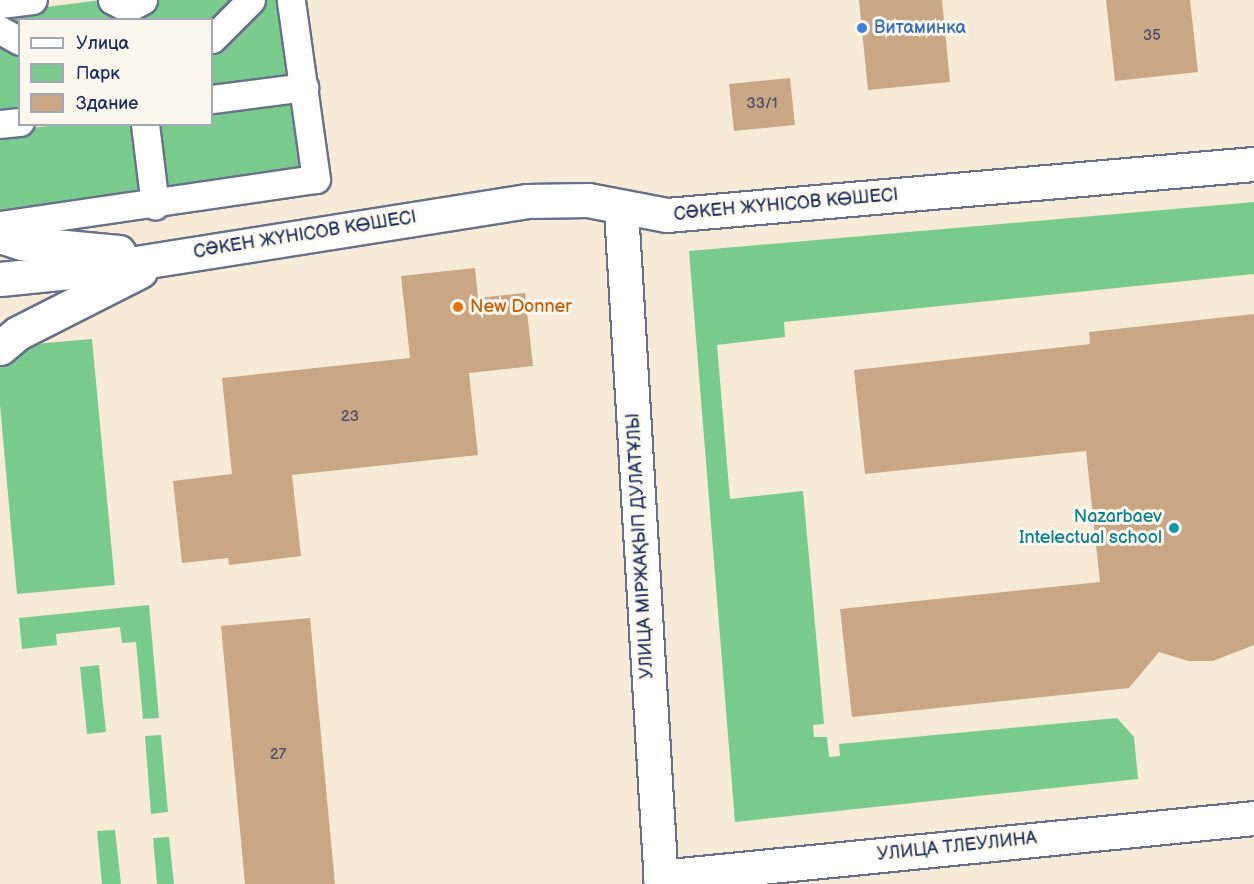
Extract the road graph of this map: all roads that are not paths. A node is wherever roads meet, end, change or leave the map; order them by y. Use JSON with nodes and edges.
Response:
{"nodes":[{"id":1,"x":33,"y":0,"type":"edge"},
{"id":2,"x":251,"y":0,"type":"edge"},
{"id":3,"x":291,"y":0,"type":"edge"},
{"id":4,"x":0,"y":4,"type":"edge"},
{"id":5,"x":0,"y":30,"type":"edge"},
{"id":6,"x":213,"y":38,"type":"edge"},
{"id":7,"x":18,"y":40,"type":"edge"},
{"id":8,"x":304,"y":87,"type":"junction"},
{"id":9,"x":213,"y":99,"type":"edge"},
{"id":10,"x":18,"y":122,"type":"edge"},
{"id":11,"x":0,"y":124,"type":"edge"},
{"id":12,"x":145,"y":126,"type":"edge"},
{"id":13,"x":1254,"y":164,"type":"edge"},
{"id":14,"x":155,"y":205,"type":"junction"},
{"id":15,"x":621,"y":209,"type":"junction"},
{"id":16,"x":0,"y":225,"type":"edge"},
{"id":17,"x":0,"y":236,"type":"edge"},
{"id":18,"x":169,"y":257,"type":"junction"},
{"id":19,"x":0,"y":279,"type":"edge"},
{"id":20,"x":0,"y":348,"type":"edge"},
{"id":21,"x":1254,"y":818,"type":"edge"},
{"id":22,"x":660,"y":880,"type":"edge"}],
"edges":[{"from":1,"to":4,"type":"street"},
{"from":2,"to":6,"type":"street"},
{"from":3,"to":8,"type":"street"},
{"from":5,"to":7,"type":"street"},
{"from":8,"to":9,"type":"street"},
{"from":8,"to":14,"type":"street"},
{"from":10,"to":11,"type":"street"},
{"from":12,"to":14,"type":"street"},
{"from":13,"to":15,"type":"street","name":"СӘКЕН ЖҮНІСОВ КӨШЕСІ"},
{"from":14,"to":16,"type":"street"},
{"from":15,"to":18,"type":"street","name":"СӘКЕН ЖҮНІСОВ КӨШЕСІ"},
{"from":15,"to":22,"type":"street","name":"УЛИЦА МІРЖАҚЫП ДУЛАТҰЛЫ"},
{"from":17,"to":18,"type":"street"},
{"from":18,"to":19,"type":"street","name":"СӘКЕН ЖҮНІСОВ КӨШЕСІ"},
{"from":18,"to":20,"type":"street"},
{"from":21,"to":22,"type":"street","name":"УЛИЦА ТЛЕУЛИНА"}]}
